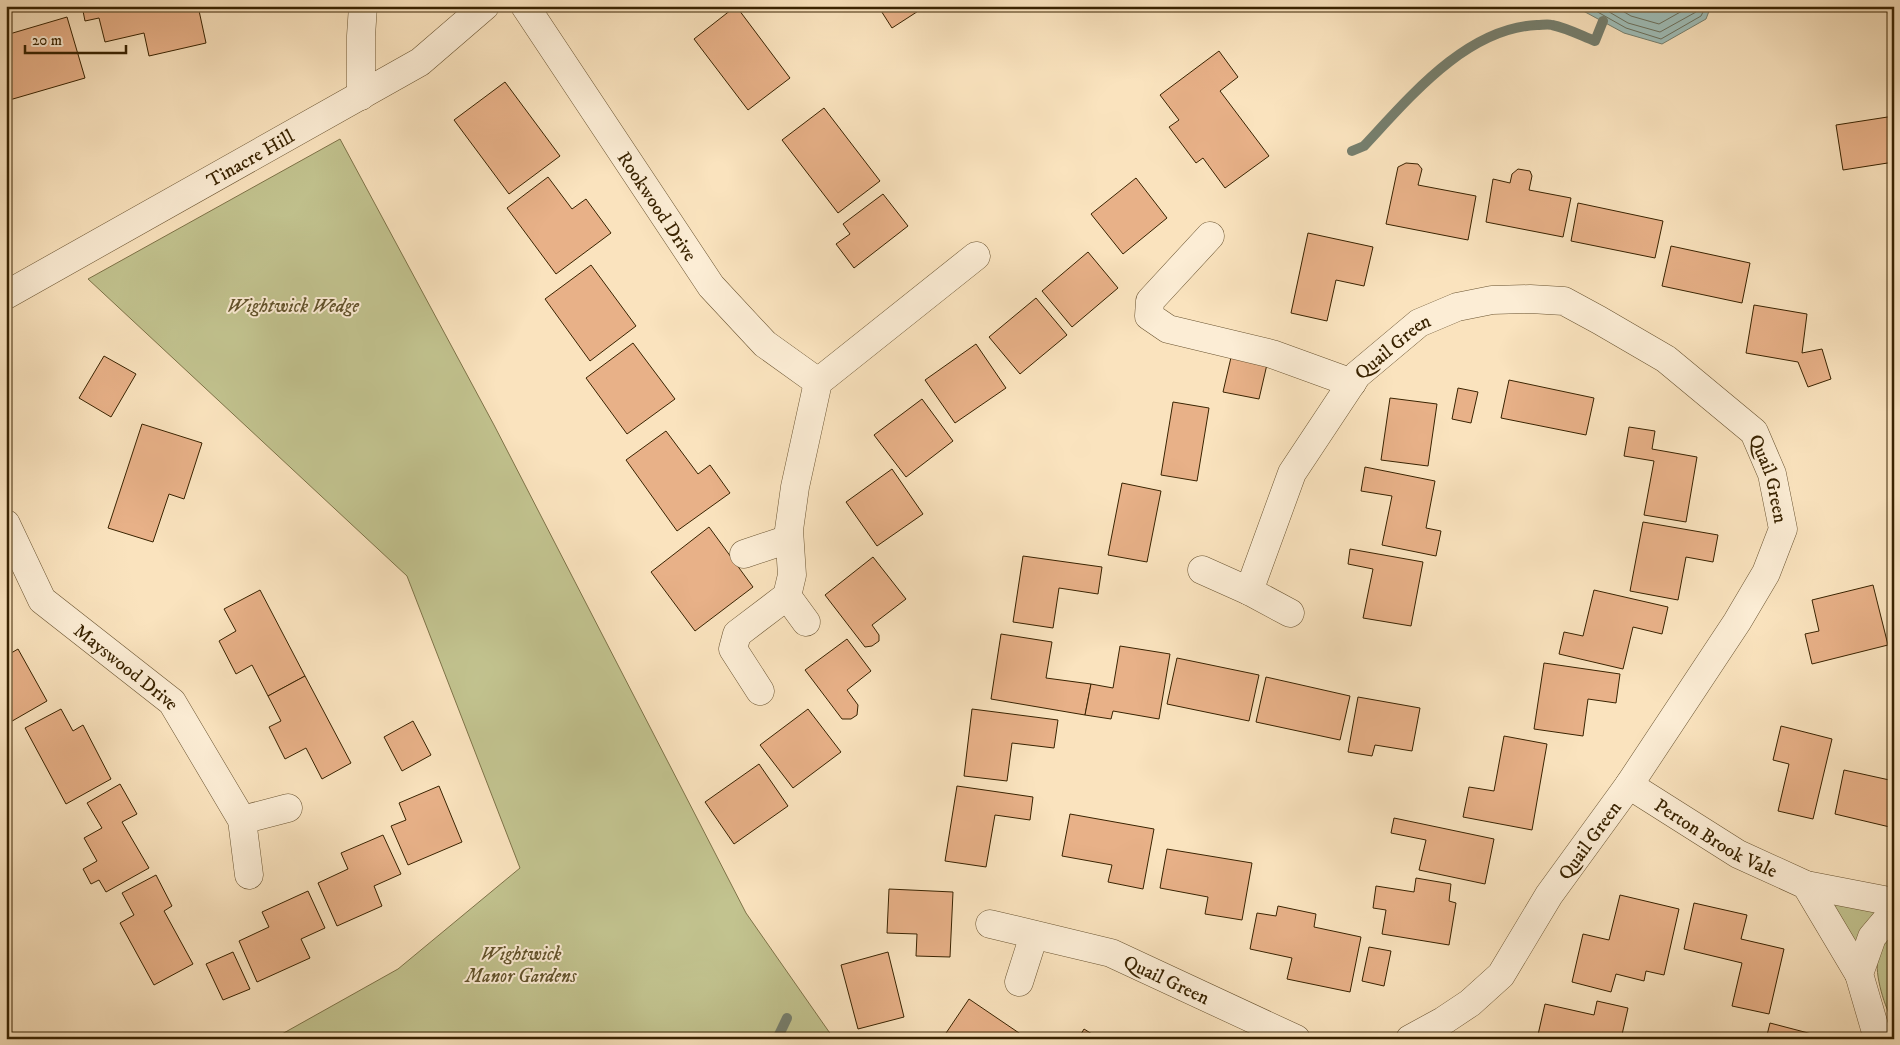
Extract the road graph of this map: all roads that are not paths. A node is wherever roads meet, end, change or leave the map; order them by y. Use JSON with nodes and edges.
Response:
{"nodes":[{"id":1,"x":363,"y":6,"type":"edge"},
{"id":2,"x":485,"y":6,"type":"edge"},
{"id":3,"x":525,"y":6,"type":"edge"},
{"id":4,"x":361,"y":96,"type":"junction"},
{"id":5,"x":1210,"y":236,"type":"dead end"},
{"id":6,"x":976,"y":256,"type":"dead end"},
{"id":7,"x":6,"y":295,"type":"edge"},
{"id":8,"x":818,"y":382,"type":"junction"},
{"id":9,"x":1352,"y":383,"type":"junction"},
{"id":10,"x":6,"y":524,"type":"edge"},
{"id":11,"x":789,"y":539,"type":"junction"},
{"id":12,"x":744,"y":554,"type":"dead end"},
{"id":13,"x":1202,"y":570,"type":"dead end"},
{"id":14,"x":1249,"y":591,"type":"junction"},
{"id":15,"x":787,"y":596,"type":"junction"},
{"id":16,"x":1290,"y":613,"type":"dead end"},
{"id":17,"x":806,"y":622,"type":"dead end"},
{"id":18,"x":760,"y":691,"type":"dead end"},
{"id":19,"x":1629,"y":785,"type":"junction"},
{"id":20,"x":288,"y":808,"type":"dead end"},
{"id":21,"x":242,"y":820,"type":"junction"},
{"id":22,"x":249,"y":874,"type":"dead end"},
{"id":23,"x":1806,"y":885,"type":"junction"},
{"id":24,"x":1894,"y":902,"type":"edge"},
{"id":25,"x":1894,"y":911,"type":"edge"},
{"id":26,"x":990,"y":924,"type":"dead end"},
{"id":27,"x":1034,"y":935,"type":"junction"},
{"id":28,"x":1859,"y":974,"type":"junction"},
{"id":29,"x":1019,"y":982,"type":"dead end"},
{"id":30,"x":1296,"y":1039,"type":"edge"},
{"id":31,"x":1410,"y":1039,"type":"edge"},
{"id":32,"x":1878,"y":1039,"type":"edge"}],
"edges":[{"from":1,"to":4,"type":"street"},
{"from":2,"to":4,"type":"street","name":"Tinacre Hill"},
{"from":3,"to":8,"type":"street","name":"Rookwood Drive"},
{"from":4,"to":7,"type":"street","name":"Tinacre Hill"},
{"from":5,"to":9,"type":"street"},
{"from":6,"to":8,"type":"street"},
{"from":8,"to":11,"type":"street"},
{"from":9,"to":14,"type":"street","name":"Quail Green"},
{"from":9,"to":19,"type":"street","name":"Quail Green"},
{"from":10,"to":21,"type":"street","name":"Mayswood Drive"},
{"from":11,"to":12,"type":"street"},
{"from":11,"to":15,"type":"street"},
{"from":13,"to":14,"type":"street"},
{"from":14,"to":16,"type":"street"},
{"from":15,"to":17,"type":"street"},
{"from":15,"to":18,"type":"street"},
{"from":19,"to":23,"type":"street","name":"Perton Brook Vale"},
{"from":19,"to":31,"type":"street","name":"Quail Green"},
{"from":20,"to":21,"type":"street"},
{"from":21,"to":22,"type":"street","name":"Mayswood Drive"},
{"from":23,"to":24,"type":"street","name":"Perton Brook Vale"},
{"from":23,"to":28,"type":"street"},
{"from":25,"to":28,"type":"street"},
{"from":26,"to":27,"type":"street","name":"Quail Green"},
{"from":27,"to":29,"type":"street"},
{"from":27,"to":30,"type":"street","name":"Quail Green"},
{"from":28,"to":32,"type":"street"}]}
